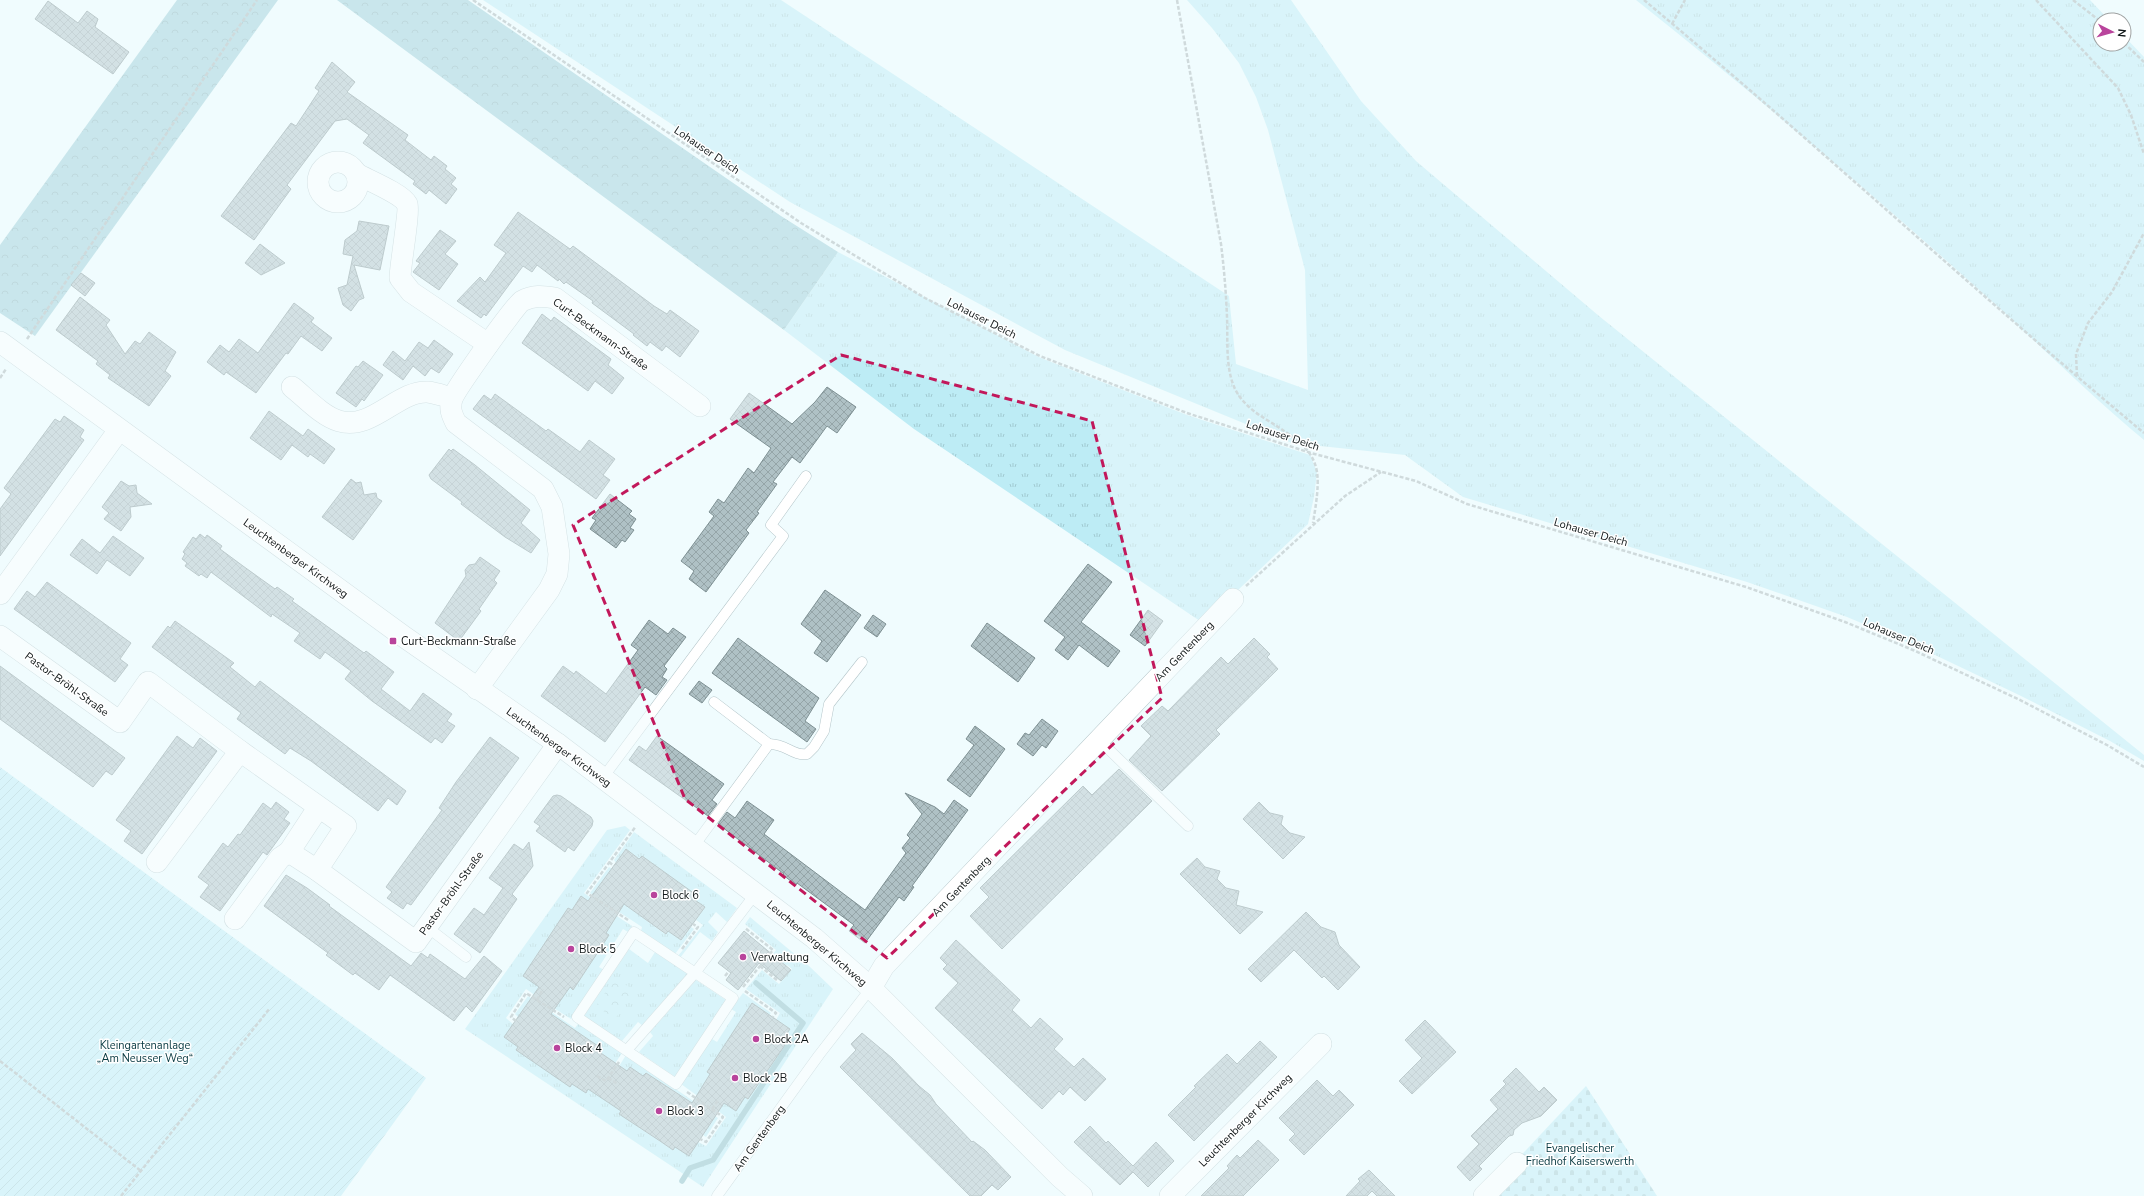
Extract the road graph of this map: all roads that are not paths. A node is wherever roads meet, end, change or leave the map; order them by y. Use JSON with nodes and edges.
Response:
{"nodes":[{"id":1,"x":357,"y":174,"type":"dead end"},
{"id":2,"x":0,"y":342,"type":"edge"},
{"id":3,"x":488,"y":344,"type":"junction"},
{"id":4,"x":292,"y":387,"type":"dead end"},
{"id":5,"x":452,"y":398,"type":"junction"},
{"id":6,"x":700,"y":406,"type":"dead end"},
{"id":7,"x":119,"y":430,"type":"junction"},
{"id":8,"x":806,"y":476,"type":"dead end"},
{"id":9,"x":0,"y":594,"type":"edge"},
{"id":10,"x":1233,"y":599,"type":"road end"},
{"id":11,"x":0,"y":636,"type":"edge"},
{"id":12,"x":862,"y":662,"type":"dead end"},
{"id":13,"x":477,"y":689,"type":"junction"},
{"id":14,"x":714,"y":702,"type":"dead end"},
{"id":15,"x":1099,"y":740,"type":"junction"},
{"id":16,"x":558,"y":744,"type":"junction"},
{"id":17,"x":769,"y":744,"type":"junction"},
{"id":18,"x":240,"y":751,"type":"junction"},
{"id":19,"x":602,"y":779,"type":"junction"},
{"id":20,"x":318,"y":808,"type":"junction"},
{"id":21,"x":1188,"y":826,"type":"dead end"},
{"id":22,"x":694,"y":846,"type":"junction"},
{"id":23,"x":289,"y":852,"type":"junction"},
{"id":24,"x":157,"y":862,"type":"dead end"},
{"id":25,"x":317,"y":870,"type":"junction"},
{"id":26,"x":756,"y":893,"type":"junction"},
{"id":27,"x":235,"y":919,"type":"dead end"},
{"id":28,"x":427,"y":927,"type":"junction"},
{"id":29,"x":466,"y":957,"type":"dead end"},
{"id":30,"x":695,"y":972,"type":"junction"},
{"id":31,"x":871,"y":988,"type":"junction"},
{"id":32,"x":1321,"y":1044,"type":"dead end"},
{"id":33,"x":627,"y":1050,"type":"junction"},
{"id":34,"x":1517,"y":1163,"type":"dead end"},
{"id":35,"x":717,"y":1196,"type":"edge"},
{"id":36,"x":1082,"y":1196,"type":"edge"},
{"id":37,"x":1170,"y":1196,"type":"edge"},
{"id":38,"x":1484,"y":1196,"type":"edge"}],
"edges":[{"from":1,"to":3,"type":"street"},
{"from":2,"to":7,"type":"street","name":"Leuchtenberger Kirchweg"},
{"from":3,"to":5,"type":"street","name":"Curt-Beckmann-Straße"},
{"from":3,"to":6,"type":"street","name":"Curt-Beckmann-Straße"},
{"from":4,"to":5,"type":"street"},
{"from":5,"to":13,"type":"street"},
{"from":7,"to":9,"type":"street"},
{"from":7,"to":13,"type":"street","name":"Leuchtenberger Kirchweg"},
{"from":8,"to":19,"type":"lane"},
{"from":10,"to":15,"type":"street","name":"Am Gentenberg"},
{"from":11,"to":18,"type":"street","name":"Pastor-Bröhl-Straße"},
{"from":12,"to":17,"type":"lane"},
{"from":13,"to":16,"type":"street","name":"Leuchtenberger Kirchweg"},
{"from":14,"to":17,"type":"lane"},
{"from":15,"to":21,"type":"lane"},
{"from":15,"to":31,"type":"street","name":"Am Gentenberg"},
{"from":16,"to":19,"type":"street","name":"Leuchtenberger Kirchweg"},
{"from":16,"to":28,"type":"street","name":"Pastor-Bröhl-Straße"},
{"from":17,"to":22,"type":"lane"},
{"from":18,"to":20,"type":"street","name":"Pastor-Bröhl-Straße"},
{"from":18,"to":24,"type":"street"},
{"from":19,"to":22,"type":"street","name":"Leuchtenberger Kirchweg"},
{"from":20,"to":23,"type":"street"},
{"from":20,"to":25,"type":"street","name":"Pastor-Bröhl-Straße"},
{"from":22,"to":26,"type":"street","name":"Leuchtenberger Kirchweg"},
{"from":23,"to":25,"type":"street","name":"Pastor-Bröhl-Straße"},
{"from":23,"to":27,"type":"street"},
{"from":25,"to":28,"type":"street","name":"Pastor-Bröhl-Straße"},
{"from":26,"to":30,"type":"lane"},
{"from":26,"to":31,"type":"street","name":"Leuchtenberger Kirchweg"},
{"from":28,"to":29,"type":"lane"},
{"from":30,"to":33,"type":"lane"},
{"from":30,"to":33,"type":"lane"},
{"from":30,"to":33,"type":"lane"},
{"from":31,"to":35,"type":"lane","name":"Am Gentenberg"},
{"from":31,"to":36,"type":"street","name":"Leuchtenberger Kirchweg"},
{"from":32,"to":37,"type":"street","name":"Leuchtenberger Kirchweg"},
{"from":34,"to":38,"type":"street"}]}
